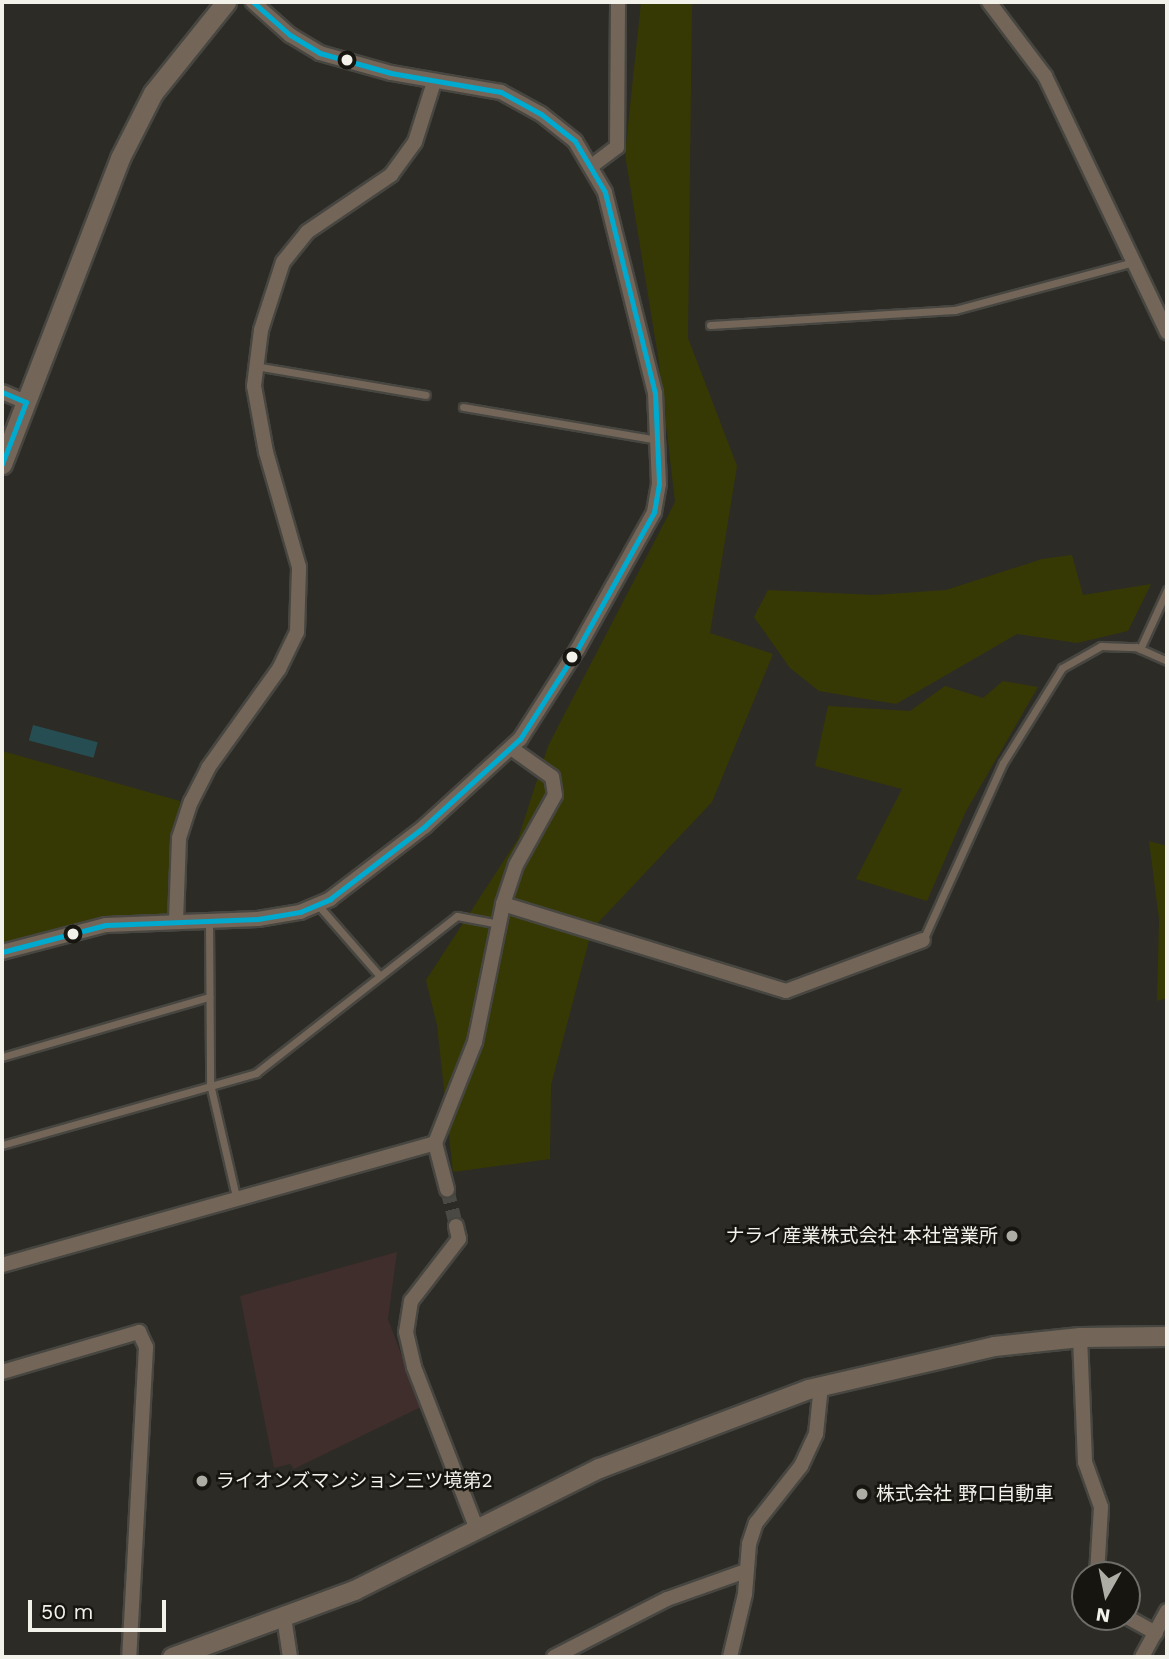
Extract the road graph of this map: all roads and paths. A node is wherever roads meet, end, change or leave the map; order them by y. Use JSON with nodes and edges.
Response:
{"nodes":[{"id":1,"x":226,"y":2,"type":"edge"},
{"id":2,"x":253,"y":2,"type":"edge"},
{"id":3,"x":618,"y":2,"type":"edge"},
{"id":4,"x":989,"y":2,"type":"edge"},
{"id":5,"x":434,"y":82,"type":"junction"},
{"id":6,"x":593,"y":165,"type":"junction"},
{"id":7,"x":1131,"y":263,"type":"junction"},
{"id":8,"x":710,"y":325,"type":"dead end"},
{"id":9,"x":1167,"y":332,"type":"edge"},
{"id":10,"x":255,"y":366,"type":"junction"},
{"id":11,"x":2,"y":391,"type":"edge"},
{"id":12,"x":426,"y":395,"type":"dead end"},
{"id":13,"x":26,"y":402,"type":"junction"},
{"id":14,"x":463,"y":407,"type":"dead end"},
{"id":15,"x":659,"y":440,"type":"junction"},
{"id":16,"x":2,"y":464,"type":"edge"},
{"id":17,"x":1167,"y":590,"type":"edge"},
{"id":18,"x":1140,"y":649,"type":"junction"},
{"id":19,"x":1167,"y":661,"type":"edge"},
{"id":20,"x":510,"y":748,"type":"junction"},
{"id":21,"x":317,"y":904,"type":"junction"},
{"id":22,"x":503,"y":904,"type":"junction"},
{"id":23,"x":176,"y":921,"type":"junction"},
{"id":24,"x":209,"y":921,"type":"junction"},
{"id":25,"x":499,"y":924,"type":"junction"},
{"id":26,"x":923,"y":940,"type":"joint"},
{"id":27,"x":2,"y":952,"type":"edge"},
{"id":28,"x":380,"y":976,"type":"junction"},
{"id":29,"x":209,"y":997,"type":"junction"},
{"id":30,"x":2,"y":1056,"type":"edge"},
{"id":31,"x":210,"y":1084,"type":"junction"},
{"id":32,"x":435,"y":1143,"type":"junction"},
{"id":33,"x":2,"y":1145,"type":"edge"},
{"id":34,"x":447,"y":1189,"type":"tunnel mouth"},
{"id":35,"x":236,"y":1197,"type":"junction"},
{"id":36,"x":456,"y":1226,"type":"tunnel mouth"},
{"id":37,"x":2,"y":1265,"type":"edge"},
{"id":38,"x":1167,"y":1336,"type":"edge"},
{"id":39,"x":1080,"y":1337,"type":"junction"},
{"id":40,"x":2,"y":1372,"type":"edge"},
{"id":41,"x":821,"y":1386,"type":"junction"},
{"id":42,"x":476,"y":1527,"type":"junction"},
{"id":43,"x":1098,"y":1561,"type":"edge"},
{"id":44,"x":746,"y":1571,"type":"junction"},
{"id":45,"x":1167,"y":1611,"type":"edge"},
{"id":46,"x":284,"y":1617,"type":"junction"},
{"id":47,"x":1141,"y":1625,"type":"edge"},
{"id":48,"x":1156,"y":1633,"type":"junction"},
{"id":49,"x":130,"y":1657,"type":"edge"},
{"id":50,"x":172,"y":1657,"type":"edge"},
{"id":51,"x":290,"y":1657,"type":"edge"},
{"id":52,"x":554,"y":1657,"type":"edge"},
{"id":53,"x":730,"y":1657,"type":"edge"},
{"id":54,"x":1142,"y":1657,"type":"edge"}],
"edges":[{"from":1,"to":13,"type":"street"},
{"from":2,"to":5,"type":"street"},
{"from":3,"to":6,"type":"street"},
{"from":4,"to":7,"type":"street"},
{"from":5,"to":6,"type":"street"},
{"from":5,"to":10,"type":"street"},
{"from":6,"to":15,"type":"street"},
{"from":7,"to":8,"type":"lane"},
{"from":7,"to":9,"type":"street"},
{"from":10,"to":12,"type":"lane"},
{"from":10,"to":23,"type":"street"},
{"from":11,"to":13,"type":"street"},
{"from":13,"to":16,"type":"street"},
{"from":14,"to":15,"type":"lane"},
{"from":15,"to":20,"type":"street"},
{"from":17,"to":18,"type":"lane"},
{"from":18,"to":19,"type":"lane"},
{"from":18,"to":26,"type":"lane"},
{"from":20,"to":21,"type":"street"},
{"from":20,"to":22,"type":"street"},
{"from":21,"to":24,"type":"street"},
{"from":21,"to":28,"type":"lane"},
{"from":22,"to":25,"type":"street"},
{"from":22,"to":26,"type":"street"},
{"from":23,"to":24,"type":"street"},
{"from":23,"to":27,"type":"street"},
{"from":24,"to":29,"type":"lane"},
{"from":25,"to":28,"type":"lane"},
{"from":25,"to":32,"type":"street"},
{"from":28,"to":31,"type":"lane"},
{"from":29,"to":30,"type":"lane"},
{"from":29,"to":31,"type":"lane"},
{"from":31,"to":33,"type":"lane"},
{"from":31,"to":35,"type":"lane"},
{"from":32,"to":34,"type":"street"},
{"from":32,"to":35,"type":"street"},
{"from":35,"to":37,"type":"street"},
{"from":36,"to":42,"type":"street"},
{"from":38,"to":39,"type":"street"},
{"from":39,"to":41,"type":"street"},
{"from":39,"to":43,"type":"street"},
{"from":40,"to":49,"type":"street"},
{"from":41,"to":42,"type":"street"},
{"from":41,"to":44,"type":"street"},
{"from":42,"to":46,"type":"street"},
{"from":44,"to":52,"type":"street"},
{"from":44,"to":53,"type":"street"},
{"from":45,"to":48,"type":"street"},
{"from":46,"to":50,"type":"street"},
{"from":46,"to":51,"type":"street"},
{"from":47,"to":48,"type":"street"},
{"from":48,"to":54,"type":"street"}]}
